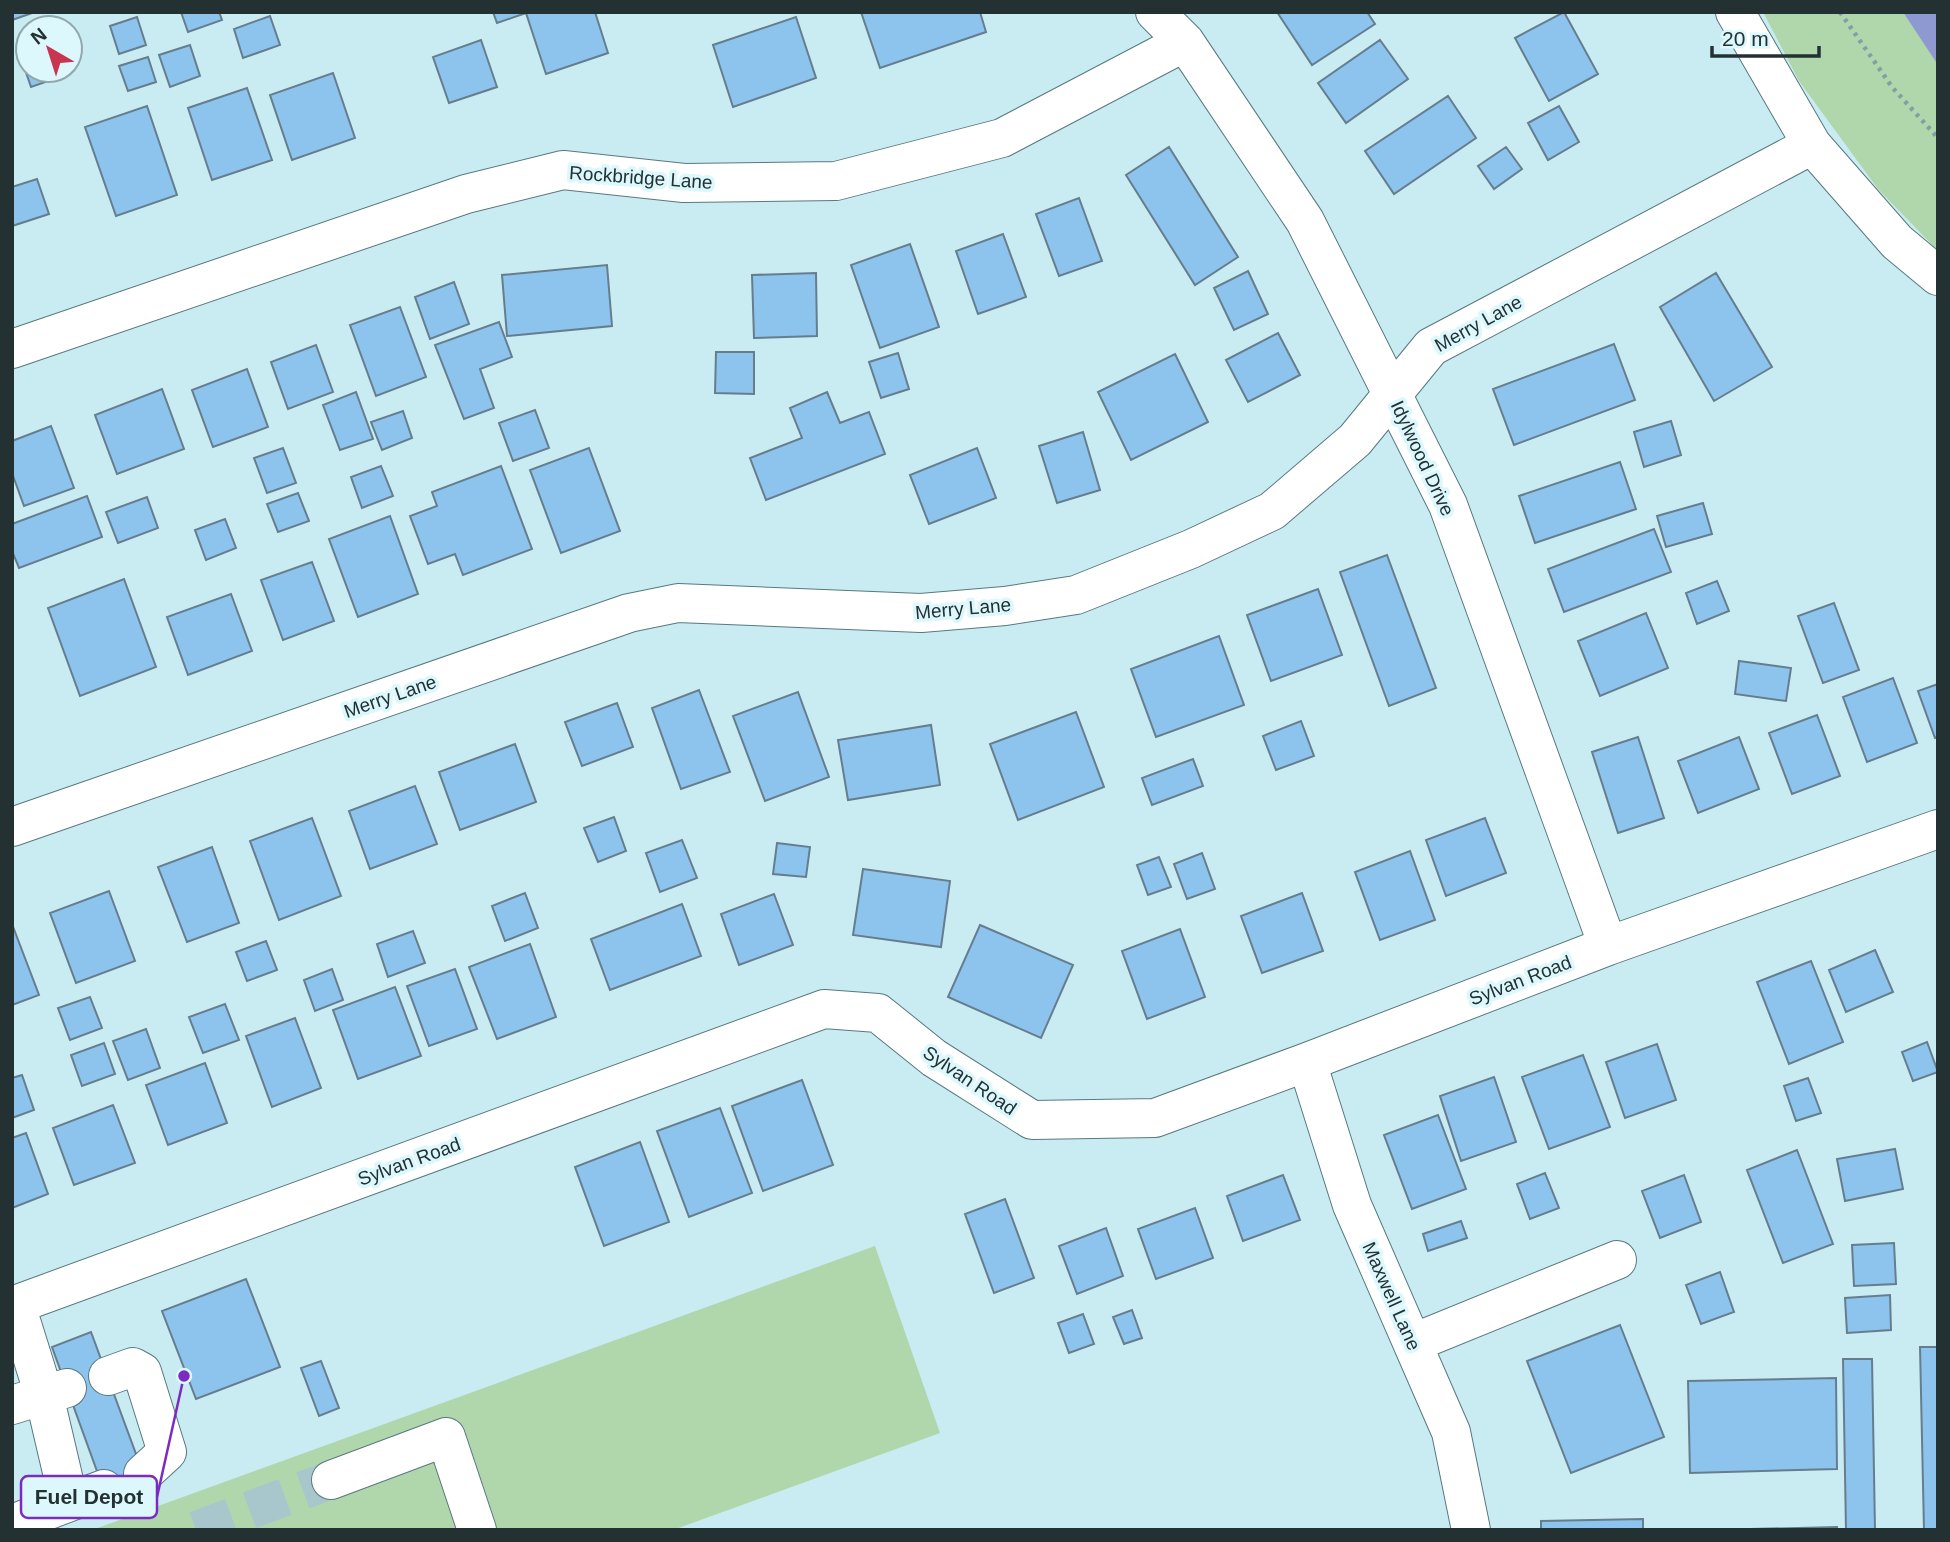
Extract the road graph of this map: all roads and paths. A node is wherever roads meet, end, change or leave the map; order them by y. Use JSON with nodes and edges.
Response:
{"nodes":[{"id":1,"x":1156,"y":12,"type":"edge"},
{"id":2,"x":1735,"y":12,"type":"edge"},
{"id":3,"x":1840,"y":12,"type":"edge"},
{"id":4,"x":1185,"y":42,"type":"junction"},
{"id":5,"x":1938,"y":138,"type":"edge"},
{"id":6,"x":1812,"y":145,"type":"junction"},
{"id":7,"x":1938,"y":275,"type":"edge"},
{"id":8,"x":12,"y":349,"type":"edge"},
{"id":9,"x":1393,"y":393,"type":"junction"},
{"id":10,"x":12,"y":827,"type":"edge"},
{"id":11,"x":1938,"y":829,"type":"edge"},
{"id":12,"x":1608,"y":946,"type":"junction"},
{"id":13,"x":1307,"y":1062,"type":"junction"},
{"id":14,"x":1617,"y":1260,"type":"dead end"},
{"id":15,"x":14,"y":1306,"type":"edge"},
{"id":16,"x":1413,"y":1343,"type":"junction"},
{"id":17,"x":108,"y":1376,"type":"dead end"},
{"id":18,"x":41,"y":1396,"type":"edge"},
{"id":19,"x":143,"y":1474,"type":"dead end"},
{"id":20,"x":331,"y":1480,"type":"tunnel mouth"},
{"id":21,"x":12,"y":1524,"type":"edge"},
{"id":22,"x":472,"y":1528,"type":"edge"},
{"id":23,"x":1471,"y":1530,"type":"edge"}],
"edges":[{"from":1,"to":4,"type":"street","name":"Idylwood Drive"},
{"from":2,"to":6,"type":"street"},
{"from":3,"to":5,"type":"path"},
{"from":4,"to":8,"type":"street","name":"Rockbridge Lane"},
{"from":4,"to":9,"type":"street","name":"Idylwood Drive"},
{"from":6,"to":7,"type":"street"},
{"from":6,"to":9,"type":"street","name":"Merry Lane"},
{"from":9,"to":10,"type":"street","name":"Merry Lane"},
{"from":9,"to":12,"type":"street","name":"Idylwood Drive"},
{"from":11,"to":12,"type":"street","name":"Sylvan Road"},
{"from":12,"to":13,"type":"street","name":"Sylvan Road"},
{"from":13,"to":15,"type":"street","name":"Sylvan Road"},
{"from":13,"to":16,"type":"street","name":"Maxwell Lane"},
{"from":14,"to":16,"type":"street"},
{"from":15,"to":18,"type":"street"},
{"from":16,"to":23,"type":"street","name":"Maxwell Lane"},
{"from":17,"to":19,"type":"street"},
{"from":18,"to":21,"type":"street"},
{"from":20,"to":22,"type":"street"}]}
